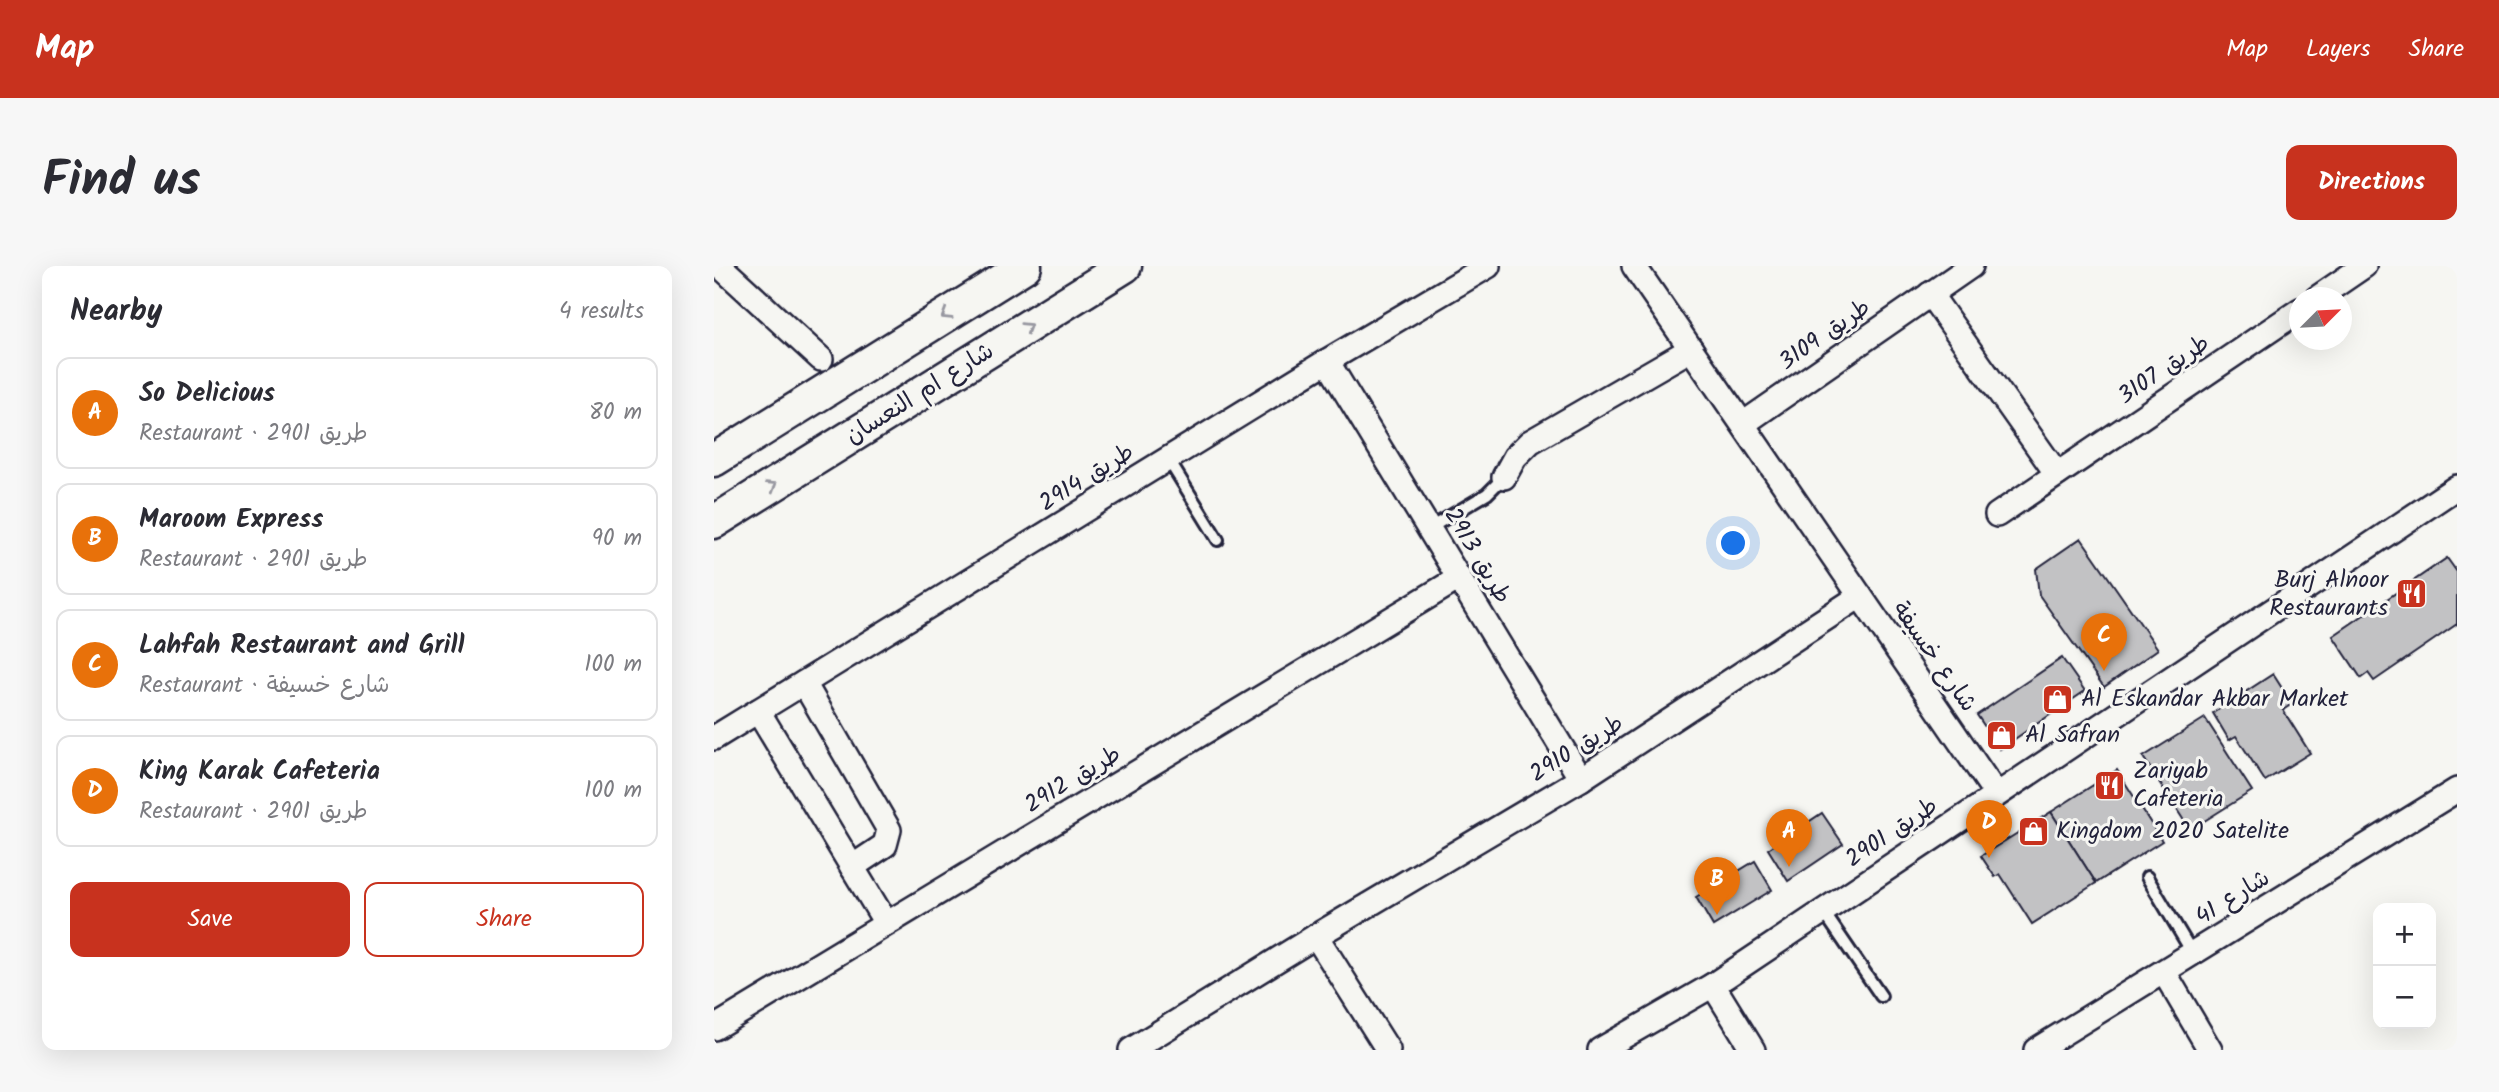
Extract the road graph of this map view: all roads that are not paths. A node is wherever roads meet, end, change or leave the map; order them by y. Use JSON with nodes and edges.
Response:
{"nodes":[{"id":1,"x":720,"y":266,"type":"edge"},
{"id":2,"x":1025,"y":266,"type":"edge"},
{"id":3,"x":1125,"y":266,"type":"edge"},
{"id":4,"x":1489,"y":266,"type":"edge"},
{"id":5,"x":1634,"y":266,"type":"edge"},
{"id":6,"x":1971,"y":266,"type":"edge"},
{"id":7,"x":2364,"y":266,"type":"edge"},
{"id":8,"x":996,"y":276,"type":"edge"},
{"id":9,"x":2333,"y":287,"type":"edge"},
{"id":10,"x":1930,"y":294,"type":"junction"},
{"id":11,"x":2289,"y":317,"type":"edge"},
{"id":12,"x":1691,"y":349,"type":"junction"},
{"id":13,"x":821,"y":359,"type":"dead end"},
{"id":14,"x":1327,"y":361,"type":"junction"},
{"id":15,"x":1743,"y":424,"type":"junction"},
{"id":16,"x":1168,"y":459,"type":"junction"},
{"id":17,"x":714,"y":460,"type":"edge"},
{"id":18,"x":2057,"y":474,"type":"junction"},
{"id":19,"x":1504,"y":477,"type":"joint"},
{"id":20,"x":2457,"y":487,"type":"edge"},
{"id":21,"x":1997,"y":515,"type":"dead end"},
{"id":22,"x":714,"y":522,"type":"edge"},
{"id":23,"x":1430,"y":528,"type":"junction"},
{"id":24,"x":1218,"y":540,"type":"dead end"},
{"id":25,"x":1459,"y":578,"type":"junction"},
{"id":26,"x":1860,"y":596,"type":"junction"},
{"id":27,"x":804,"y":683,"type":"junction"},
{"id":28,"x":758,"y":711,"type":"junction"},
{"id":29,"x":714,"y":738,"type":"edge"},
{"id":30,"x":1581,"y":779,"type":"junction"},
{"id":31,"x":2457,"y":790,"type":"edge"},
{"id":32,"x":1996,"y":794,"type":"junction"},
{"id":33,"x":852,"y":867,"type":"junction"},
{"id":34,"x":2147,"y":877,"type":"dead end"},
{"id":35,"x":1823,"y":911,"type":"junction"},
{"id":36,"x":886,"y":923,"type":"junction"},
{"id":37,"x":1316,"y":936,"type":"junction"},
{"id":38,"x":2193,"y":954,"type":"junction"},
{"id":39,"x":2164,"y":972,"type":"junction"},
{"id":40,"x":1713,"y":985,"type":"junction"},
{"id":41,"x":1881,"y":996,"type":"dead end"},
{"id":42,"x":714,"y":1028,"type":"edge"},
{"id":43,"x":1130,"y":1050,"type":"edge"},
{"id":44,"x":1388,"y":1050,"type":"edge"},
{"id":45,"x":1600,"y":1050,"type":"edge"},
{"id":46,"x":1753,"y":1050,"type":"edge"},
{"id":47,"x":2036,"y":1050,"type":"edge"},
{"id":48,"x":2210,"y":1050,"type":"edge"}],
"edges":[{"from":1,"to":13,"type":"street"},
{"from":2,"to":8,"type":"main road"},
{"from":22,"to":3,"type":"main road","name":"شارع ام النعسان","one_way":true},
{"from":4,"to":14,"type":"street","name":"طريق 2914"},
{"from":5,"to":12,"type":"street","name":"شارع خسيفة"},
{"from":6,"to":10,"type":"street","name":"طريق 3109"},
{"from":7,"to":9,"type":"street"},
{"from":8,"to":17,"type":"main road","one_way":true},
{"from":10,"to":15,"type":"street","name":"طريق 3109"},
{"from":10,"to":18,"type":"street"},
{"from":11,"to":18,"type":"street","name":"طريق 3107"},
{"from":12,"to":15,"type":"street","name":"شارع خسيفة"},
{"from":12,"to":19,"type":"street"},
{"from":14,"to":16,"type":"street","name":"طريق 2914"},
{"from":14,"to":23,"type":"street","name":"طريق 2913"},
{"from":15,"to":26,"type":"street","name":"شارع خسيفة"},
{"from":16,"to":24,"type":"lane"},
{"from":16,"to":27,"type":"street","name":"طريق 2914"},
{"from":18,"to":21,"type":"street","name":"طريق 3107"},
{"from":19,"to":23,"type":"lane"},
{"from":20,"to":32,"type":"street"},
{"from":23,"to":25,"type":"street","name":"طريق 2913"},
{"from":25,"to":30,"type":"street","name":"طريق 2913"},
{"from":25,"to":36,"type":"street","name":"طريق 2912"},
{"from":26,"to":30,"type":"street","name":"طريق 2910"},
{"from":26,"to":32,"type":"street","name":"شارع خسيفة"},
{"from":27,"to":28,"type":"street","name":"طريق 2914"},
{"from":27,"to":33,"type":"street"},
{"from":28,"to":29,"type":"street","name":"طريق 2914"},
{"from":28,"to":33,"type":"street"},
{"from":30,"to":37,"type":"street","name":"طريق 2910"},
{"from":31,"to":38,"type":"street","name":"شارع 41"},
{"from":32,"to":35,"type":"street","name":"طريق 2901"},
{"from":33,"to":36,"type":"street"},
{"from":34,"to":38,"type":"lane"},
{"from":35,"to":40,"type":"street","name":"طريق 2901"},
{"from":35,"to":41,"type":"lane"},
{"from":36,"to":42,"type":"street","name":"طريق 2912"},
{"from":37,"to":43,"type":"street","name":"طريق 2910"},
{"from":37,"to":44,"type":"street"},
{"from":38,"to":39,"type":"street","name":"شارع 41"},
{"from":39,"to":47,"type":"street","name":"شارع 41"},
{"from":39,"to":48,"type":"street"},
{"from":40,"to":45,"type":"street","name":"طريق 2901"},
{"from":40,"to":46,"type":"street"}]}
